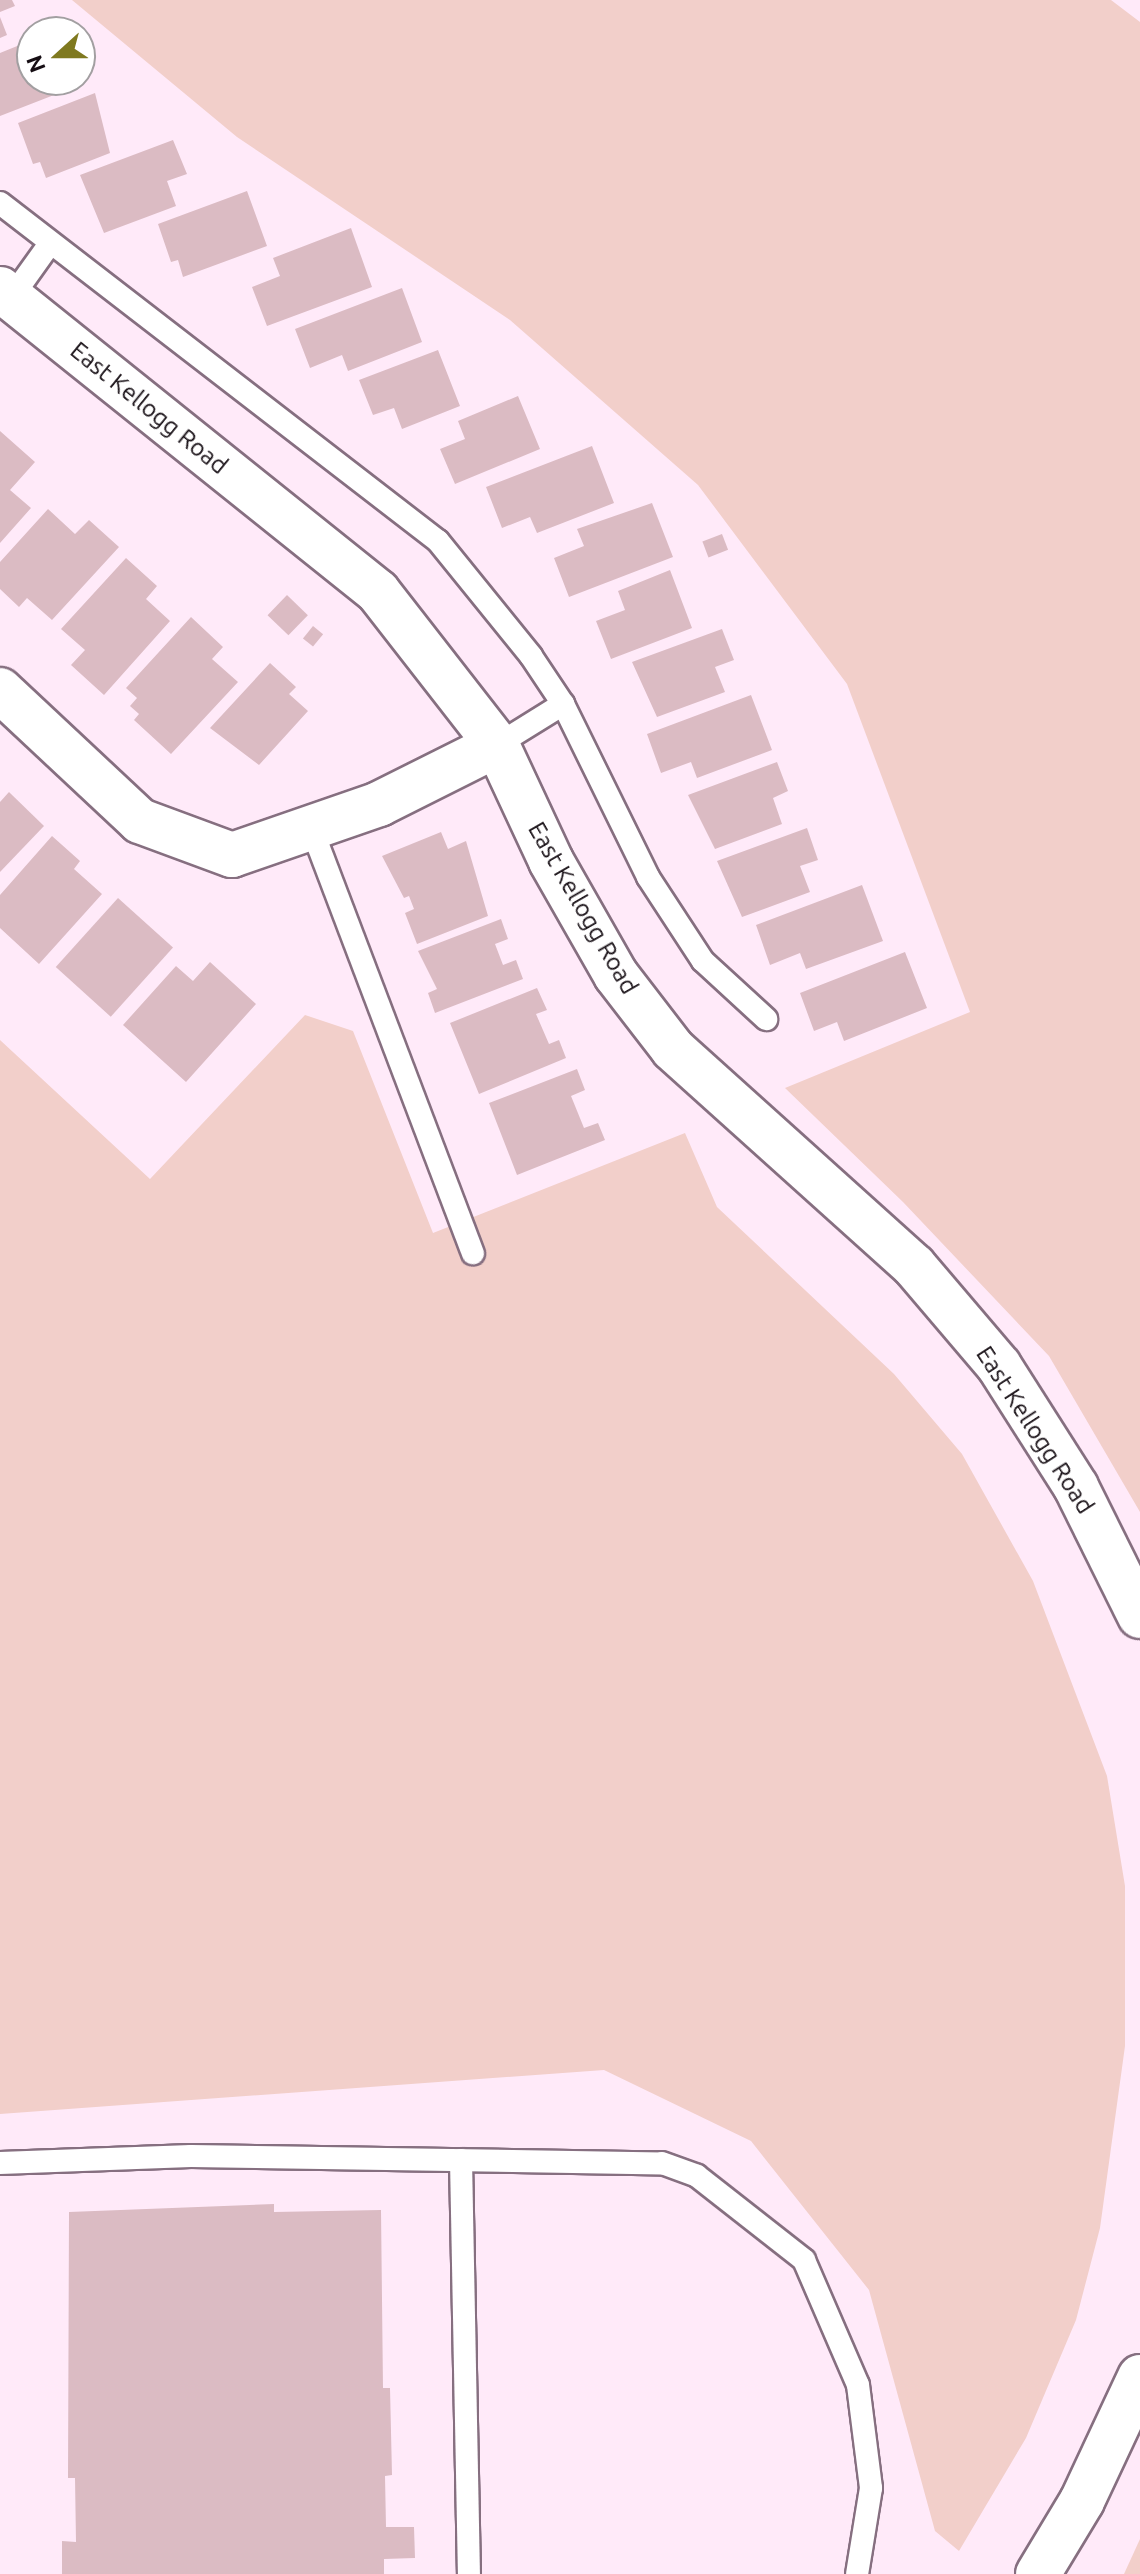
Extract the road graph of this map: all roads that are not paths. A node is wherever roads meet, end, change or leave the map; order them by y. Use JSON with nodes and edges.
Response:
{"nodes":[{"id":1,"x":0,"y":203,"type":"edge"},
{"id":2,"x":49,"y":245,"type":"junction"},
{"id":3,"x":6,"y":294,"type":"edge"},
{"id":4,"x":0,"y":690,"type":"edge"},
{"id":5,"x":563,"y":704,"type":"junction"},
{"id":6,"x":497,"y":745,"type":"junction"},
{"id":7,"x":311,"y":827,"type":"junction"},
{"id":8,"x":766,"y":1019,"type":"dead end"},
{"id":9,"x":473,"y":1253,"type":"dead end"},
{"id":10,"x":1140,"y":1616,"type":"edge"},
{"id":11,"x":461,"y":2160,"type":"junction"},
{"id":12,"x":0,"y":2163,"type":"edge"},
{"id":13,"x":1140,"y":2377,"type":"edge"},
{"id":14,"x":469,"y":2574,"type":"edge"},
{"id":15,"x":857,"y":2574,"type":"edge"},
{"id":16,"x":1038,"y":2574,"type":"edge"}],
"edges":[{"from":1,"to":2,"type":"lane"},
{"from":2,"to":3,"type":"lane"},
{"from":2,"to":5,"type":"lane"},
{"from":3,"to":6,"type":"street","name":"East Kellogg Road"},
{"from":4,"to":7,"type":"street"},
{"from":5,"to":6,"type":"lane"},
{"from":5,"to":8,"type":"lane"},
{"from":6,"to":7,"type":"street"},
{"from":6,"to":10,"type":"street","name":"East Kellogg Road"},
{"from":7,"to":9,"type":"lane"},
{"from":11,"to":12,"type":"lane"},
{"from":11,"to":14,"type":"lane"},
{"from":11,"to":15,"type":"lane"},
{"from":13,"to":16,"type":"street"}]}
